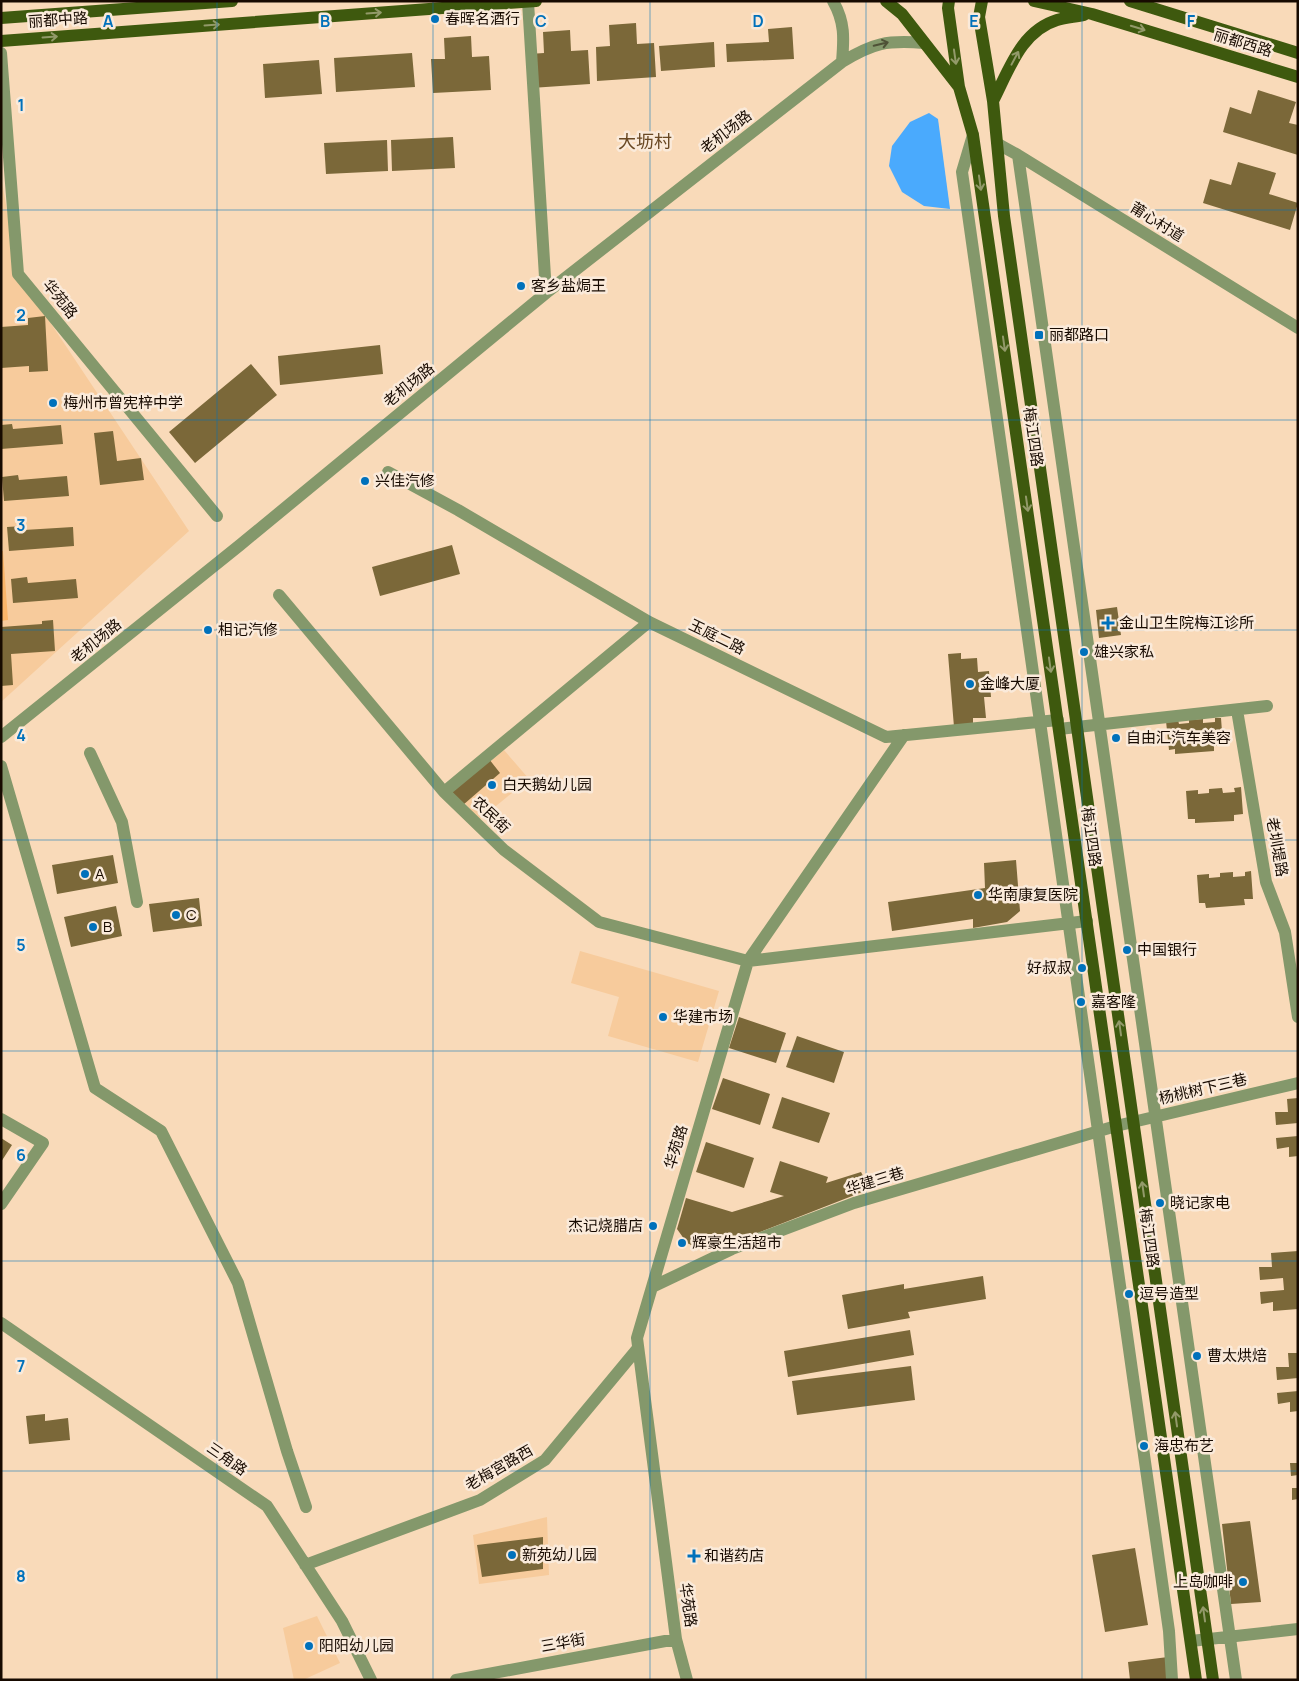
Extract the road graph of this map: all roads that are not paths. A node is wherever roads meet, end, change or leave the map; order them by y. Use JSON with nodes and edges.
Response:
{"nodes":[{"id":1,"x":232,"y":1,"type":"edge"},
{"id":2,"x":536,"y":1,"type":"edge"},
{"id":3,"x":833,"y":1,"type":"edge"},
{"id":4,"x":886,"y":1,"type":"edge"},
{"id":5,"x":949,"y":1,"type":"edge"},
{"id":6,"x":982,"y":1,"type":"edge"},
{"id":7,"x":1034,"y":1,"type":"edge"},
{"id":8,"x":1130,"y":1,"type":"edge"},
{"id":9,"x":528,"y":2,"type":"edge"},
{"id":10,"x":1092,"y":14,"type":"junction"},
{"id":11,"x":1,"y":18,"type":"edge"},
{"id":12,"x":1,"y":41,"type":"edge"},
{"id":13,"x":924,"y":43,"type":"junction"},
{"id":14,"x":1,"y":53,"type":"edge"},
{"id":15,"x":1298,"y":53,"type":"edge"},
{"id":16,"x":842,"y":62,"type":"junction"},
{"id":17,"x":1298,"y":77,"type":"edge"},
{"id":18,"x":960,"y":87,"type":"junction"},
{"id":19,"x":993,"y":101,"type":"junction"},
{"id":20,"x":973,"y":134,"type":"junction"},
{"id":21,"x":998,"y":144,"type":"junction"},
{"id":22,"x":1018,"y":155,"type":"junction"},
{"id":23,"x":546,"y":293,"type":"junction"},
{"id":24,"x":1298,"y":328,"type":"edge"},
{"id":25,"x":388,"y":472,"type":"dead end"},
{"id":26,"x":217,"y":516,"type":"dead end"},
{"id":27,"x":279,"y":595,"type":"dead end"},
{"id":28,"x":649,"y":622,"type":"junction"},
{"id":29,"x":1268,"y":706,"type":"dead end"},
{"id":30,"x":1237,"y":710,"type":"junction"},
{"id":31,"x":1058,"y":725,"type":"junction"},
{"id":32,"x":904,"y":735,"type":"junction"},
{"id":33,"x":1,"y":737,"type":"edge"},
{"id":34,"x":90,"y":753,"type":"dead end"},
{"id":35,"x":1,"y":766,"type":"edge"},
{"id":36,"x":444,"y":792,"type":"junction"},
{"id":37,"x":137,"y":902,"type":"dead end"},
{"id":38,"x":1087,"y":921,"type":"junction"},
{"id":39,"x":748,"y":962,"type":"junction"},
{"id":40,"x":1298,"y":1018,"type":"edge"},
{"id":41,"x":1298,"y":1083,"type":"edge"},
{"id":42,"x":1,"y":1119,"type":"edge"},
{"id":43,"x":1116,"y":1126,"type":"junction"},
{"id":44,"x":1,"y":1204,"type":"edge"},
{"id":45,"x":652,"y":1287,"type":"junction"},
{"id":46,"x":1,"y":1323,"type":"edge"},
{"id":47,"x":638,"y":1348,"type":"junction"},
{"id":48,"x":306,"y":1508,"type":"dead end"},
{"id":49,"x":305,"y":1565,"type":"junction"},
{"id":50,"x":1298,"y":1629,"type":"edge"},
{"id":51,"x":676,"y":1639,"type":"junction"},
{"id":52,"x":1191,"y":1641,"type":"junction"},
{"id":53,"x":371,"y":1680,"type":"edge"},
{"id":54,"x":456,"y":1680,"type":"edge"},
{"id":55,"x":687,"y":1680,"type":"edge"},
{"id":56,"x":1172,"y":1680,"type":"edge"},
{"id":57,"x":1196,"y":1680,"type":"edge"},
{"id":58,"x":1214,"y":1680,"type":"edge"},
{"id":59,"x":1236,"y":1680,"type":"edge"}],
"edges":[{"from":1,"to":11,"type":"main road","name":"丽都中路"},
{"from":2,"to":9,"type":"main road","name":"丽都中路"},
{"from":3,"to":16,"type":"street"},
{"from":4,"to":13,"type":"main road"},
{"from":5,"to":18,"type":"main road","name":"梅江四路","one_way":true},
{"from":6,"to":19,"type":"main road","name":"梅江四路"},
{"from":7,"to":10,"type":"main road","name":"丽都西路"},
{"from":8,"to":15,"type":"main road","name":"丽都西路"},
{"from":12,"to":9,"type":"main road","name":"丽都中路","one_way":true},
{"from":9,"to":23,"type":"street"},
{"from":10,"to":17,"type":"main road","name":"丽都西路","one_way":true},
{"from":19,"to":10,"type":"main road","one_way":true},
{"from":16,"to":13,"type":"street","name":"老机场路","one_way":true},
{"from":13,"to":18,"type":"main road"},
{"from":14,"to":26,"type":"street","name":"华苑路"},
{"from":16,"to":23,"type":"street","name":"老机场路"},
{"from":18,"to":20,"type":"main road","name":"梅江四路"},
{"from":19,"to":21,"type":"main road","name":"梅江四路"},
{"from":20,"to":31,"type":"main road","name":"梅江四路","one_way":true},
{"from":20,"to":56,"type":"street"},
{"from":21,"to":22,"type":"street","name":"莆心村道"},
{"from":58,"to":21,"type":"main road","name":"梅江四路","one_way":true},
{"from":22,"to":24,"type":"street","name":"莆心村道"},
{"from":22,"to":59,"type":"street"},
{"from":23,"to":33,"type":"street","name":"老机场路"},
{"from":25,"to":28,"type":"street","name":"玉庭二路"},
{"from":27,"to":36,"type":"street","name":"农民街"},
{"from":28,"to":32,"type":"street","name":"玉庭二路"},
{"from":28,"to":36,"type":"street"},
{"from":29,"to":30,"type":"street","name":"玉庭二路"},
{"from":30,"to":31,"type":"street","name":"玉庭二路"},
{"from":30,"to":40,"type":"street","name":"老圳堤路"},
{"from":31,"to":32,"type":"street","name":"玉庭二路"},
{"from":31,"to":38,"type":"main road","name":"梅江四路"},
{"from":32,"to":39,"type":"street","name":"华苑路"},
{"from":34,"to":37,"type":"street"},
{"from":35,"to":48,"type":"street"},
{"from":36,"to":39,"type":"street","name":"农民街"},
{"from":38,"to":39,"type":"street"},
{"from":38,"to":43,"type":"main road","name":"梅江四路"},
{"from":39,"to":45,"type":"street","name":"华苑路"},
{"from":41,"to":43,"type":"street","name":"杨桃树下三巷"},
{"from":42,"to":44,"type":"street"},
{"from":43,"to":45,"type":"street","name":"华建三巷"},
{"from":43,"to":52,"type":"main road","name":"梅江四路"},
{"from":45,"to":47,"type":"street","name":"华苑路"},
{"from":46,"to":49,"type":"street","name":"三角路"},
{"from":47,"to":49,"type":"street","name":"老梅宮路西"},
{"from":47,"to":51,"type":"street","name":"华苑路"},
{"from":49,"to":53,"type":"street","name":"三角路"},
{"from":50,"to":52,"type":"street"},
{"from":51,"to":54,"type":"street","name":"三华街"},
{"from":51,"to":55,"type":"street","name":"华苑路"},
{"from":52,"to":57,"type":"main road","name":"梅江四路"}]}
